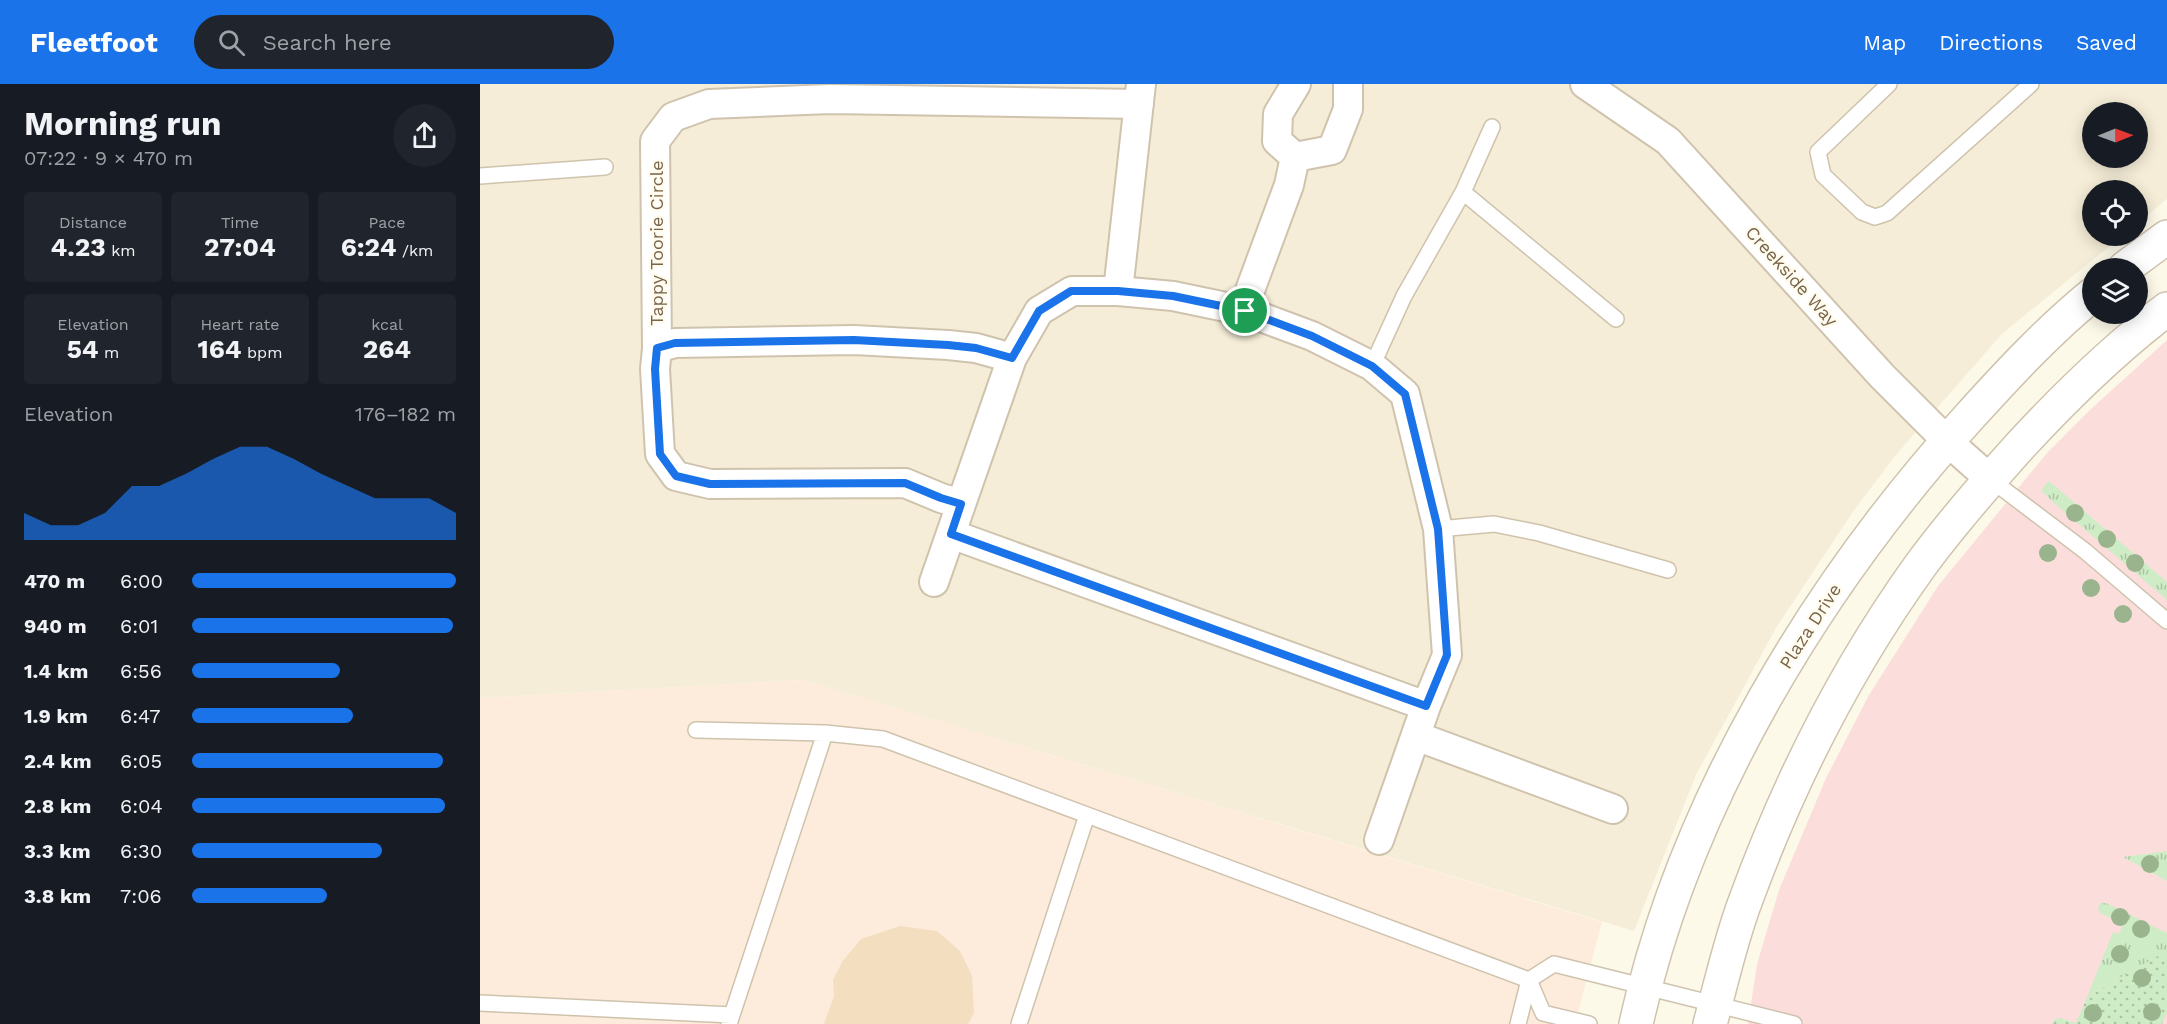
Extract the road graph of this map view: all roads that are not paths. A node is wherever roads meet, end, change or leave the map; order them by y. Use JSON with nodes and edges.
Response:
{"nodes":[{"id":1,"x":1296,"y":84,"type":"edge"},
{"id":2,"x":1348,"y":84,"type":"edge"},
{"id":3,"x":1585,"y":84,"type":"edge"},
{"id":4,"x":1889,"y":84,"type":"edge"},
{"id":5,"x":2031,"y":84,"type":"edge"},
{"id":6,"x":1140,"y":94,"type":"edge"},
{"id":7,"x":1492,"y":127,"type":"dead end"},
{"id":8,"x":1295,"y":157,"type":"junction"},
{"id":9,"x":605,"y":167,"type":"dead end"},
{"id":10,"x":480,"y":176,"type":"edge"},
{"id":11,"x":1463,"y":192,"type":"junction"},
{"id":12,"x":2167,"y":237,"type":"edge"},
{"id":13,"x":2139,"y":258,"type":"edge"},
{"id":14,"x":1118,"y":291,"type":"junction"},
{"id":15,"x":2082,"y":304,"type":"edge"},
{"id":16,"x":2167,"y":309,"type":"edge"},
{"id":17,"x":1245,"y":311,"type":"junction"},
{"id":18,"x":1616,"y":319,"type":"dead end"},
{"id":19,"x":657,"y":348,"type":"junction"},
{"id":20,"x":1012,"y":358,"type":"junction"},
{"id":21,"x":1372,"y":366,"type":"junction"},
{"id":22,"x":1947,"y":441,"type":"junction"},
{"id":23,"x":1990,"y":479,"type":"junction"},
{"id":24,"x":961,"y":504,"type":"junction"},
{"id":25,"x":1438,"y":529,"type":"junction"},
{"id":26,"x":951,"y":534,"type":"junction"},
{"id":27,"x":1668,"y":570,"type":"dead end"},
{"id":28,"x":934,"y":582,"type":"dead end"},
{"id":29,"x":2167,"y":621,"type":"edge"},
{"id":30,"x":1426,"y":706,"type":"junction"},
{"id":31,"x":696,"y":730,"type":"dead end"},
{"id":32,"x":825,"y":733,"type":"junction"},
{"id":33,"x":1416,"y":736,"type":"junction"},
{"id":34,"x":1613,"y":809,"type":"dead end"},
{"id":35,"x":1087,"y":815,"type":"junction"},
{"id":36,"x":1379,"y":840,"type":"dead end"},
{"id":37,"x":1529,"y":980,"type":"junction"},
{"id":38,"x":1645,"y":986,"type":"junction"},
{"id":39,"x":480,"y":1003,"type":"edge"},
{"id":40,"x":1712,"y":1015,"type":"edge"},
{"id":41,"x":730,"y":1019,"type":"edge"},
{"id":42,"x":1019,"y":1024,"type":"edge"},
{"id":43,"x":1518,"y":1024,"type":"edge"},
{"id":44,"x":1589,"y":1024,"type":"edge"},
{"id":45,"x":1636,"y":1024,"type":"edge"},
{"id":46,"x":1794,"y":1024,"type":"edge"}],
"edges":[{"from":1,"to":8,"type":"street"},
{"from":2,"to":8,"type":"street"},
{"from":3,"to":22,"type":"street","name":"Creekside Way"},
{"from":4,"to":5,"type":"lane"},
{"from":6,"to":14,"type":"street","name":"Tappy Toorie Circle"},
{"from":6,"to":19,"type":"street","name":"Tappy Toorie Circle"},
{"from":7,"to":11,"type":"lane"},
{"from":8,"to":17,"type":"street"},
{"from":9,"to":10,"type":"lane"},
{"from":11,"to":18,"type":"lane"},
{"from":11,"to":21,"type":"lane"},
{"from":12,"to":13,"type":"street"},
{"from":14,"to":17,"type":"street"},
{"from":14,"to":20,"type":"street"},
{"from":15,"to":22,"type":"street","name":"Plaza Drive"},
{"from":16,"to":23,"type":"street"},
{"from":17,"to":21,"type":"street"},
{"from":19,"to":20,"type":"street"},
{"from":19,"to":24,"type":"street","name":"Tappy Toorie Circle"},
{"from":20,"to":24,"type":"street"},
{"from":21,"to":25,"type":"street"},
{"from":22,"to":23,"type":"street","name":"Creekside Way"},
{"from":22,"to":38,"type":"street","name":"Plaza Drive"},
{"from":23,"to":29,"type":"lane"},
{"from":23,"to":40,"type":"street"},
{"from":24,"to":26,"type":"street"},
{"from":25,"to":27,"type":"lane"},
{"from":25,"to":30,"type":"street"},
{"from":26,"to":28,"type":"street"},
{"from":26,"to":30,"type":"street"},
{"from":30,"to":33,"type":"street"},
{"from":31,"to":32,"type":"lane"},
{"from":32,"to":35,"type":"lane"},
{"from":32,"to":41,"type":"lane"},
{"from":33,"to":34,"type":"street"},
{"from":33,"to":36,"type":"street"},
{"from":35,"to":37,"type":"lane"},
{"from":35,"to":42,"type":"lane"},
{"from":37,"to":38,"type":"lane"},
{"from":37,"to":43,"type":"lane"},
{"from":37,"to":44,"type":"lane"},
{"from":38,"to":40,"type":"lane"},
{"from":38,"to":45,"type":"street","name":"Plaza Drive"},
{"from":39,"to":41,"type":"lane"},
{"from":40,"to":46,"type":"lane"}]}
